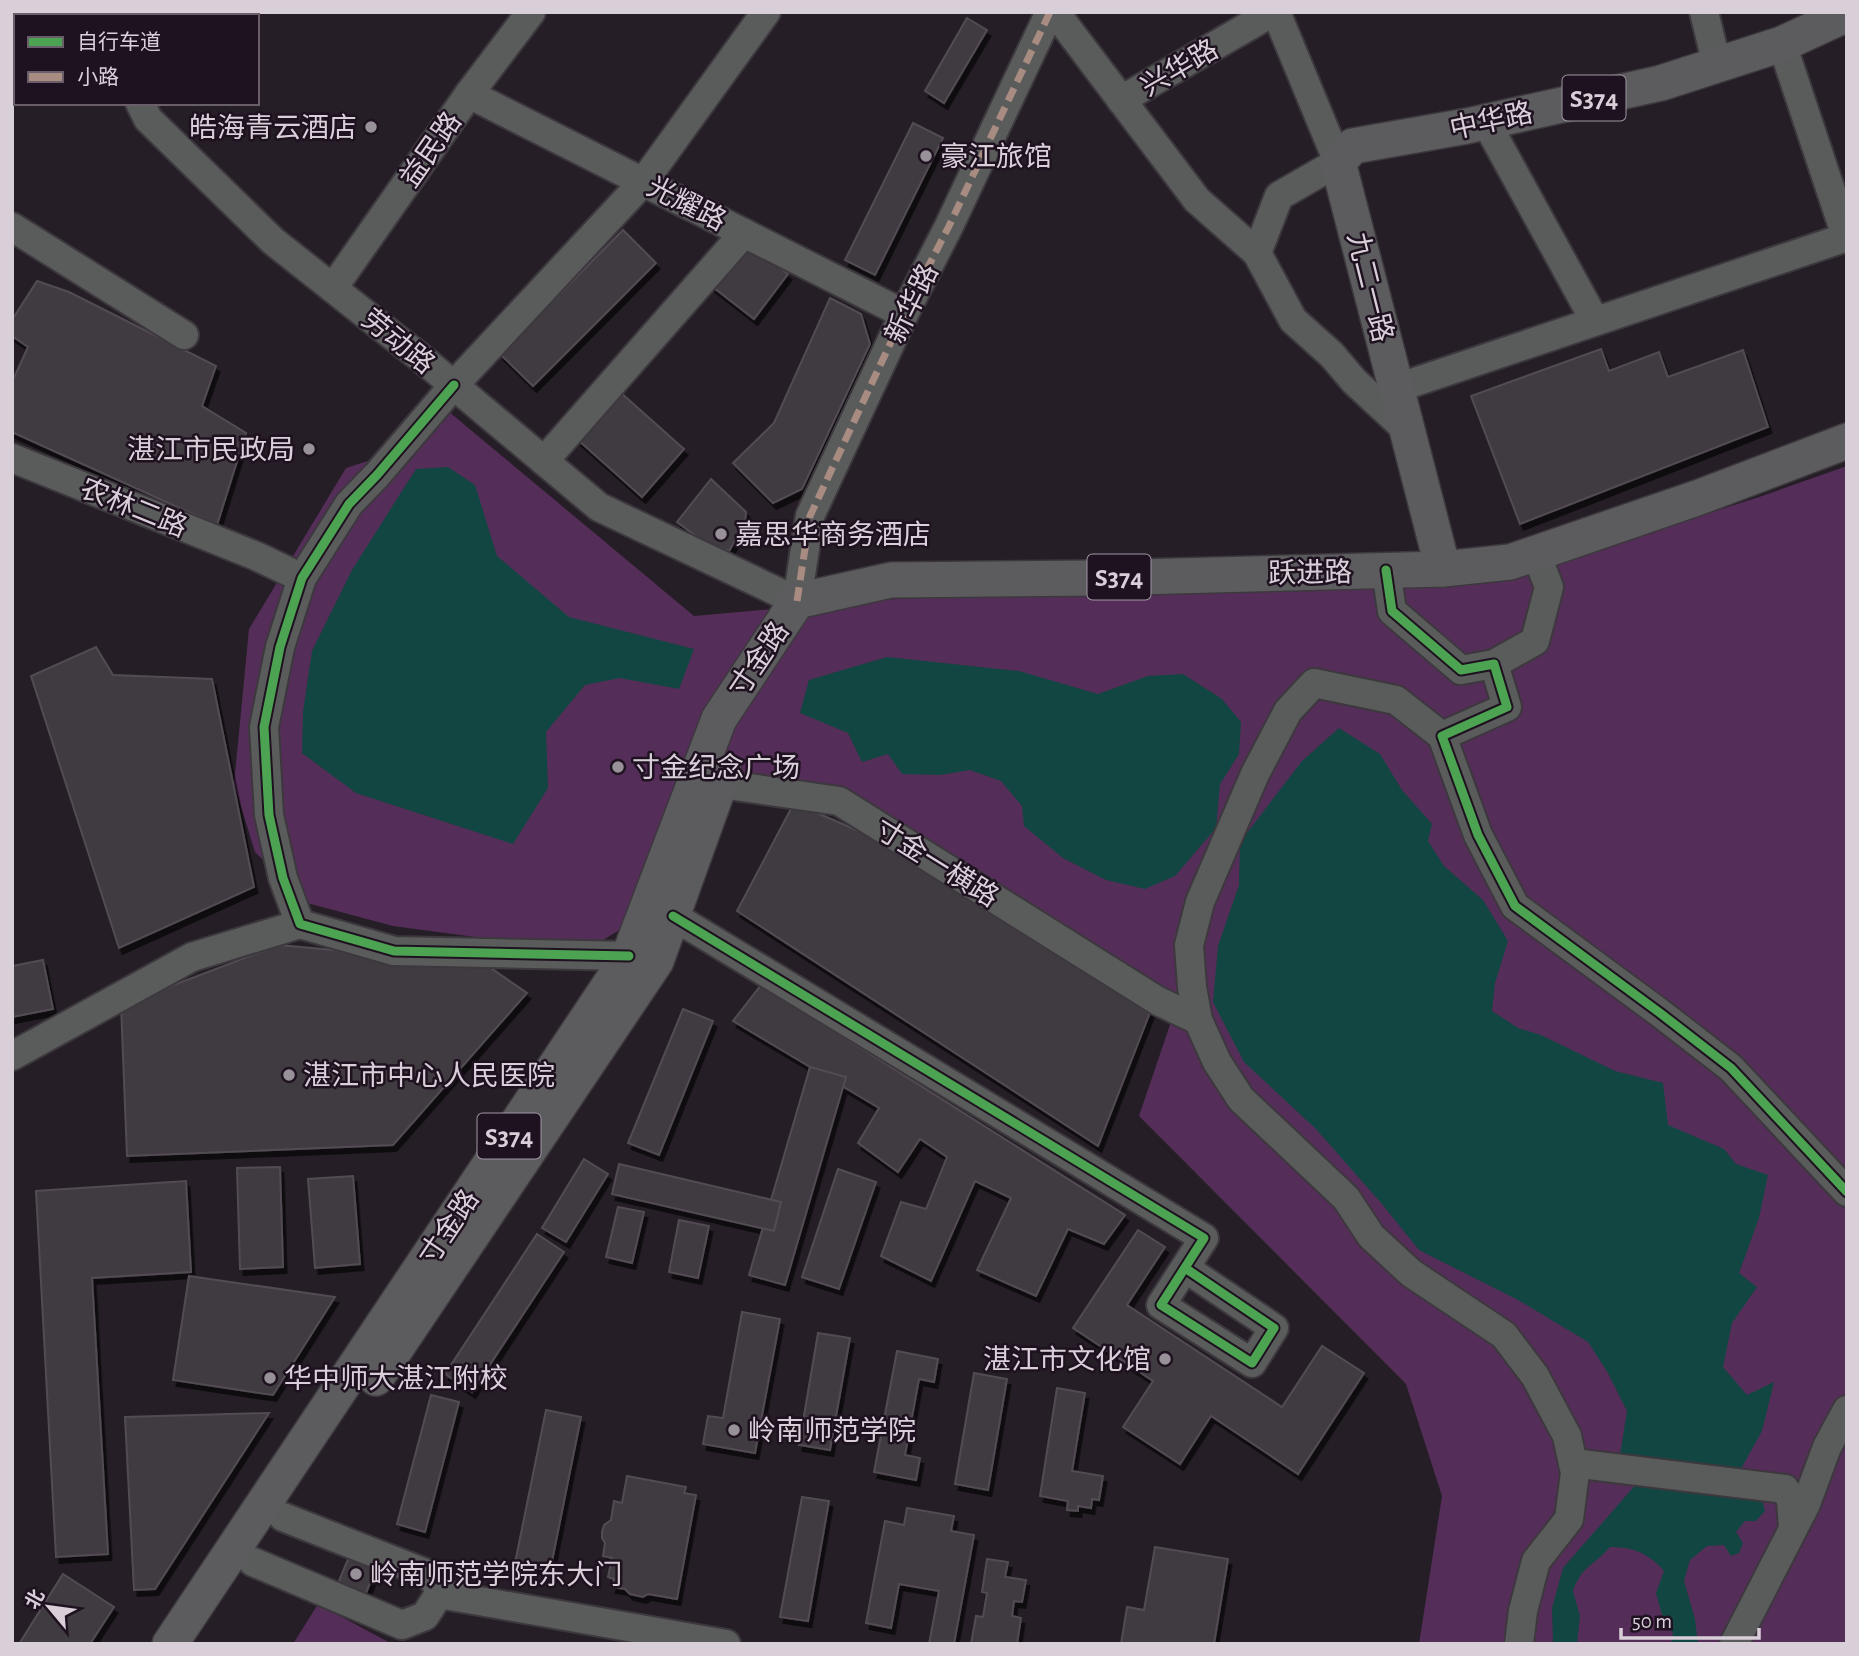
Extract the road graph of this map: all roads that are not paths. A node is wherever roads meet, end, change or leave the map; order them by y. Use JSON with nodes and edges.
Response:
{"nodes":[{"id":1,"x":531,"y":12,"type":"edge"},
{"id":2,"x":766,"y":12,"type":"edge"},
{"id":3,"x":1053,"y":12,"type":"edge"},
{"id":4,"x":1275,"y":12,"type":"edge"},
{"id":5,"x":1704,"y":12,"type":"edge"},
{"id":6,"x":1847,"y":14,"type":"edge"},
{"id":7,"x":1782,"y":44,"type":"junction"},
{"id":8,"x":1717,"y":65,"type":"junction"},
{"id":9,"x":469,"y":94,"type":"junction"},
{"id":10,"x":1121,"y":100,"type":"junction"},
{"id":11,"x":141,"y":105,"type":"edge"},
{"id":12,"x":1486,"y":122,"type":"junction"},
{"id":13,"x":1338,"y":162,"type":"junction"},
{"id":14,"x":644,"y":181,"type":"junction"},
{"id":15,"x":12,"y":227,"type":"edge"},
{"id":16,"x":744,"y":233,"type":"junction"},
{"id":17,"x":1847,"y":238,"type":"edge"},
{"id":18,"x":1257,"y":253,"type":"junction"},
{"id":19,"x":333,"y":288,"type":"junction"},
{"id":20,"x":904,"y":314,"type":"junction"},
{"id":21,"x":1595,"y":321,"type":"junction"},
{"id":22,"x":184,"y":335,"type":"dead end"},
{"id":23,"x":454,"y":385,"type":"junction"},
{"id":24,"x":1396,"y":388,"type":"junction"},
{"id":25,"x":1408,"y":431,"type":"junction"},
{"id":26,"x":1847,"y":440,"type":"edge"},
{"id":27,"x":12,"y":458,"type":"edge"},
{"id":28,"x":544,"y":461,"type":"junction"},
{"id":29,"x":1536,"y":553,"type":"junction"},
{"id":30,"x":1443,"y":569,"type":"junction"},
{"id":31,"x":1386,"y":570,"type":"junction"},
{"id":32,"x":302,"y":578,"type":"junction"},
{"id":33,"x":797,"y":601,"type":"junction"},
{"id":34,"x":1494,"y":664,"type":"junction"},
{"id":35,"x":1442,"y":736,"type":"junction"},
{"id":36,"x":708,"y":783,"type":"junction"},
{"id":37,"x":673,"y":916,"type":"junction"},
{"id":38,"x":300,"y":924,"type":"junction"},
{"id":39,"x":629,"y":956,"type":"junction"},
{"id":40,"x":1198,"y":1020,"type":"junction"},
{"id":41,"x":12,"y":1056,"type":"edge"},
{"id":42,"x":1847,"y":1192,"type":"edge"},
{"id":43,"x":1185,"y":1268,"type":"dead end"},
{"id":44,"x":1847,"y":1410,"type":"edge"},
{"id":45,"x":1573,"y":1464,"type":"junction"},
{"id":46,"x":283,"y":1517,"type":"junction"},
{"id":47,"x":1793,"y":1528,"type":"junction"},
{"id":48,"x":253,"y":1562,"type":"junction"},
{"id":49,"x":439,"y":1594,"type":"junction"},
{"id":50,"x":170,"y":1644,"type":"edge"},
{"id":51,"x":198,"y":1644,"type":"edge"},
{"id":52,"x":726,"y":1644,"type":"edge"},
{"id":53,"x":1518,"y":1644,"type":"edge"},
{"id":54,"x":1734,"y":1644,"type":"edge"}],
"edges":[{"from":1,"to":9,"type":"street","name":"益民路"},
{"from":2,"to":14,"type":"street"},
{"from":3,"to":10,"type":"street"},
{"from":3,"to":20,"type":"street","name":"新华路"},
{"from":4,"to":10,"type":"street","name":"兴华路"},
{"from":4,"to":13,"type":"street","name":"九二一路"},
{"from":5,"to":8,"type":"street"},
{"from":6,"to":7,"type":"main road","name":"中华路","number":"S374"},
{"from":7,"to":8,"type":"main road","name":"中华路","number":"S374"},
{"from":7,"to":17,"type":"street"},
{"from":8,"to":12,"type":"main road","name":"中华路","number":"S374"},
{"from":9,"to":14,"type":"street","name":"光耀路"},
{"from":9,"to":19,"type":"street","name":"益民路"},
{"from":10,"to":18,"type":"street"},
{"from":11,"to":19,"type":"street","name":"劳动路"},
{"from":12,"to":13,"type":"main road","name":"中华路","number":"S374"},
{"from":12,"to":21,"type":"street"},
{"from":13,"to":18,"type":"street"},
{"from":13,"to":24,"type":"main road","name":"九二一路"},
{"from":14,"to":16,"type":"street","name":"光耀路"},
{"from":14,"to":23,"type":"street"},
{"from":15,"to":22,"type":"street"},
{"from":16,"to":20,"type":"street","name":"光耀路"},
{"from":16,"to":28,"type":"street"},
{"from":17,"to":21,"type":"street"},
{"from":18,"to":25,"type":"street"},
{"from":19,"to":23,"type":"street","name":"劳动路"},
{"from":20,"to":33,"type":"street","name":"新华路"},
{"from":21,"to":24,"type":"street"},
{"from":23,"to":28,"type":"street","name":"劳动路"},
{"from":23,"to":32,"type":"street"},
{"from":24,"to":25,"type":"main road","name":"九二一路"},
{"from":25,"to":30,"type":"main road","name":"九二一路"},
{"from":26,"to":29,"type":"main road","name":"跃进路","number":"S374"},
{"from":27,"to":32,"type":"street","name":"农林二路"},
{"from":28,"to":33,"type":"street","name":"劳动路"},
{"from":29,"to":30,"type":"main road","name":"跃进路","number":"S374"},
{"from":29,"to":34,"type":"street"},
{"from":30,"to":31,"type":"main road","name":"跃进路","number":"S374"},
{"from":31,"to":33,"type":"main road","name":"跃进路","number":"S374"},
{"from":31,"to":34,"type":"street"},
{"from":32,"to":38,"type":"street"},
{"from":33,"to":36,"type":"main road","name":"寸金路","number":"S374"},
{"from":34,"to":35,"type":"street"},
{"from":35,"to":40,"type":"street"},
{"from":35,"to":42,"type":"street"},
{"from":36,"to":37,"type":"main road","name":"寸金路","number":"S374"},
{"from":36,"to":39,"type":"main road","name":"寸金路","number":"S374"},
{"from":36,"to":40,"type":"street","name":"寸金一横路"},
{"from":37,"to":43,"type":"street"},
{"from":37,"to":46,"type":"main road","name":"寸金路","number":"S374"},
{"from":38,"to":39,"type":"street"},
{"from":38,"to":41,"type":"street"},
{"from":39,"to":50,"type":"main road","name":"寸金路","number":"S374"},
{"from":40,"to":45,"type":"street"},
{"from":44,"to":47,"type":"street"},
{"from":45,"to":47,"type":"street"},
{"from":45,"to":53,"type":"street"},
{"from":46,"to":48,"type":"main road","name":"寸金路","number":"S374"},
{"from":46,"to":49,"type":"street"},
{"from":47,"to":54,"type":"street"},
{"from":48,"to":49,"type":"street"},
{"from":48,"to":51,"type":"main road","name":"寸金路","number":"S374"},
{"from":49,"to":52,"type":"street"}]}
